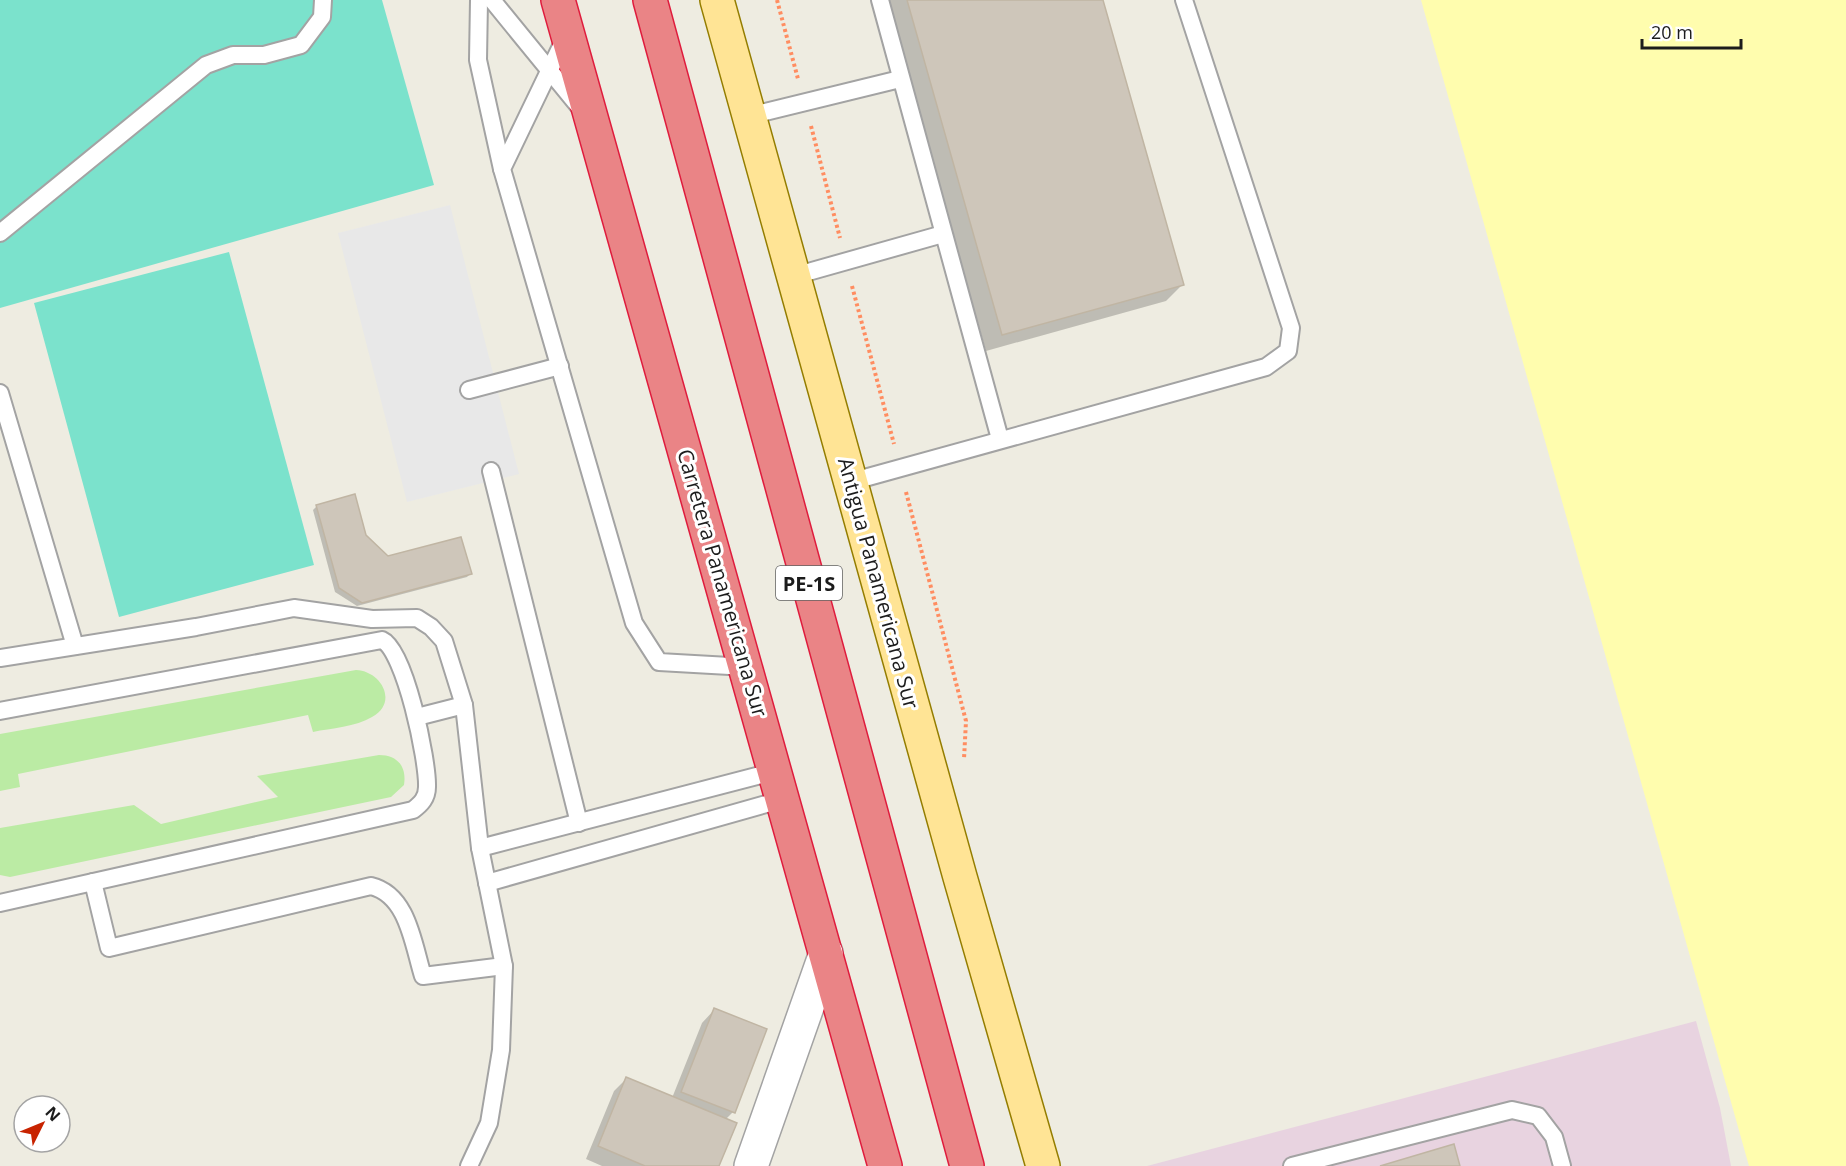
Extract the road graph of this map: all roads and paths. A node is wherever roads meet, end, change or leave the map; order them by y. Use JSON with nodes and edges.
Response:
{"nodes":[{"id":1,"x":323,"y":0,"type":"edge"},
{"id":2,"x":479,"y":0,"type":"edge"},
{"id":3,"x":492,"y":0,"type":"edge"},
{"id":4,"x":558,"y":0,"type":"edge"},
{"id":5,"x":650,"y":0,"type":"edge"},
{"id":6,"x":717,"y":0,"type":"edge"},
{"id":7,"x":777,"y":0,"type":"edge"},
{"id":8,"x":880,"y":0,"type":"edge"},
{"id":9,"x":1184,"y":0,"type":"edge"},
{"id":10,"x":567,"y":33,"type":"junction"},
{"id":11,"x":549,"y":70,"type":"junction"},
{"id":12,"x":900,"y":79,"type":"junction"},
{"id":13,"x":805,"y":102,"type":"junction"},
{"id":14,"x":749,"y":116,"type":"junction"},
{"id":15,"x":593,"y":124,"type":"junction"},
{"id":16,"x":502,"y":169,"type":"junction"},
{"id":17,"x":0,"y":233,"type":"edge"},
{"id":18,"x":943,"y":234,"type":"junction"},
{"id":19,"x":846,"y":261,"type":"junction"},
{"id":20,"x":794,"y":276,"type":"junction"},
{"id":21,"x":560,"y":366,"type":"junction"},
{"id":22,"x":469,"y":390,"type":"dead end"},
{"id":23,"x":0,"y":393,"type":"edge"},
{"id":24,"x":1000,"y":439,"type":"junction"},
{"id":25,"x":900,"y":468,"type":"junction"},
{"id":26,"x":491,"y":471,"type":"dead end"},
{"id":27,"x":850,"y":482,"type":"junction"},
{"id":28,"x":75,"y":646,"type":"junction"},
{"id":29,"x":0,"y":658,"type":"edge"},
{"id":30,"x":747,"y":666,"type":"junction"},
{"id":31,"x":464,"y":705,"type":"junction"},
{"id":32,"x":0,"y":711,"type":"edge"},
{"id":33,"x":417,"y":717,"type":"junction"},
{"id":34,"x":964,"y":769,"type":"dead end"},
{"id":35,"x":780,"y":785,"type":"junction"},
{"id":36,"x":579,"y":823,"type":"junction"},
{"id":37,"x":480,"y":848,"type":"junction"},
{"id":38,"x":93,"y":882,"type":"junction"},
{"id":39,"x":487,"y":883,"type":"junction"},
{"id":40,"x":0,"y":903,"type":"edge"},
{"id":41,"x":826,"y":953,"type":"junction"},
{"id":42,"x":504,"y":966,"type":"junction"},
{"id":43,"x":469,"y":1166,"type":"edge"},
{"id":44,"x":751,"y":1166,"type":"edge"},
{"id":45,"x":885,"y":1166,"type":"edge"},
{"id":46,"x":967,"y":1166,"type":"edge"},
{"id":47,"x":1043,"y":1166,"type":"edge"},
{"id":48,"x":1292,"y":1166,"type":"edge"},
{"id":49,"x":1562,"y":1166,"type":"edge"}],
"edges":[{"from":1,"to":17,"type":"lane"},
{"from":2,"to":16,"type":"lane"},
{"from":3,"to":11,"type":"lane"},
{"from":4,"to":10,"type":"highway","name":"Carretera Panamericana Sur"},
{"from":5,"to":46,"type":"highway","number":"PE-1S"},
{"from":6,"to":14,"type":"main road","name":"Antigua Panamericana Sur"},
{"from":7,"to":13,"type":"path"},
{"from":8,"to":12,"type":"lane"},
{"from":9,"to":24,"type":"lane"},
{"from":10,"to":11,"type":"lane"},
{"from":10,"to":15,"type":"highway","name":"Carretera Panamericana Sur"},
{"from":11,"to":15,"type":"lane"},
{"from":11,"to":16,"type":"lane"},
{"from":12,"to":13,"type":"lane"},
{"from":12,"to":18,"type":"lane"},
{"from":13,"to":14,"type":"lane"},
{"from":13,"to":19,"type":"path"},
{"from":14,"to":20,"type":"main road","name":"Antigua Panamericana Sur"},
{"from":15,"to":30,"type":"highway","name":"Carretera Panamericana Sur"},
{"from":16,"to":21,"type":"lane"},
{"from":18,"to":19,"type":"lane"},
{"from":18,"to":24,"type":"lane"},
{"from":19,"to":20,"type":"lane"},
{"from":19,"to":25,"type":"path"},
{"from":20,"to":27,"type":"main road","name":"Antigua Panamericana Sur"},
{"from":21,"to":22,"type":"lane"},
{"from":21,"to":30,"type":"lane"},
{"from":23,"to":28,"type":"lane"},
{"from":24,"to":25,"type":"lane"},
{"from":25,"to":27,"type":"lane"},
{"from":25,"to":34,"type":"path"},
{"from":26,"to":36,"type":"lane"},
{"from":27,"to":47,"type":"main road","name":"Antigua Panamericana Sur"},
{"from":28,"to":29,"type":"lane"},
{"from":28,"to":31,"type":"lane"},
{"from":30,"to":35,"type":"highway","name":"Carretera Panamericana Sur"},
{"from":31,"to":33,"type":"lane"},
{"from":31,"to":37,"type":"lane"},
{"from":32,"to":33,"type":"lane"},
{"from":33,"to":38,"type":"lane"},
{"from":35,"to":36,"type":"lane"},
{"from":35,"to":39,"type":"lane"},
{"from":35,"to":41,"type":"highway","name":"Carretera Panamericana Sur"},
{"from":36,"to":37,"type":"lane"},
{"from":37,"to":39,"type":"lane"},
{"from":38,"to":40,"type":"lane"},
{"from":38,"to":42,"type":"lane"},
{"from":39,"to":42,"type":"lane"},
{"from":41,"to":44,"type":"street"},
{"from":41,"to":45,"type":"highway","name":"Carretera Panamericana Sur"},
{"from":42,"to":43,"type":"lane"},
{"from":48,"to":49,"type":"lane"}]}
